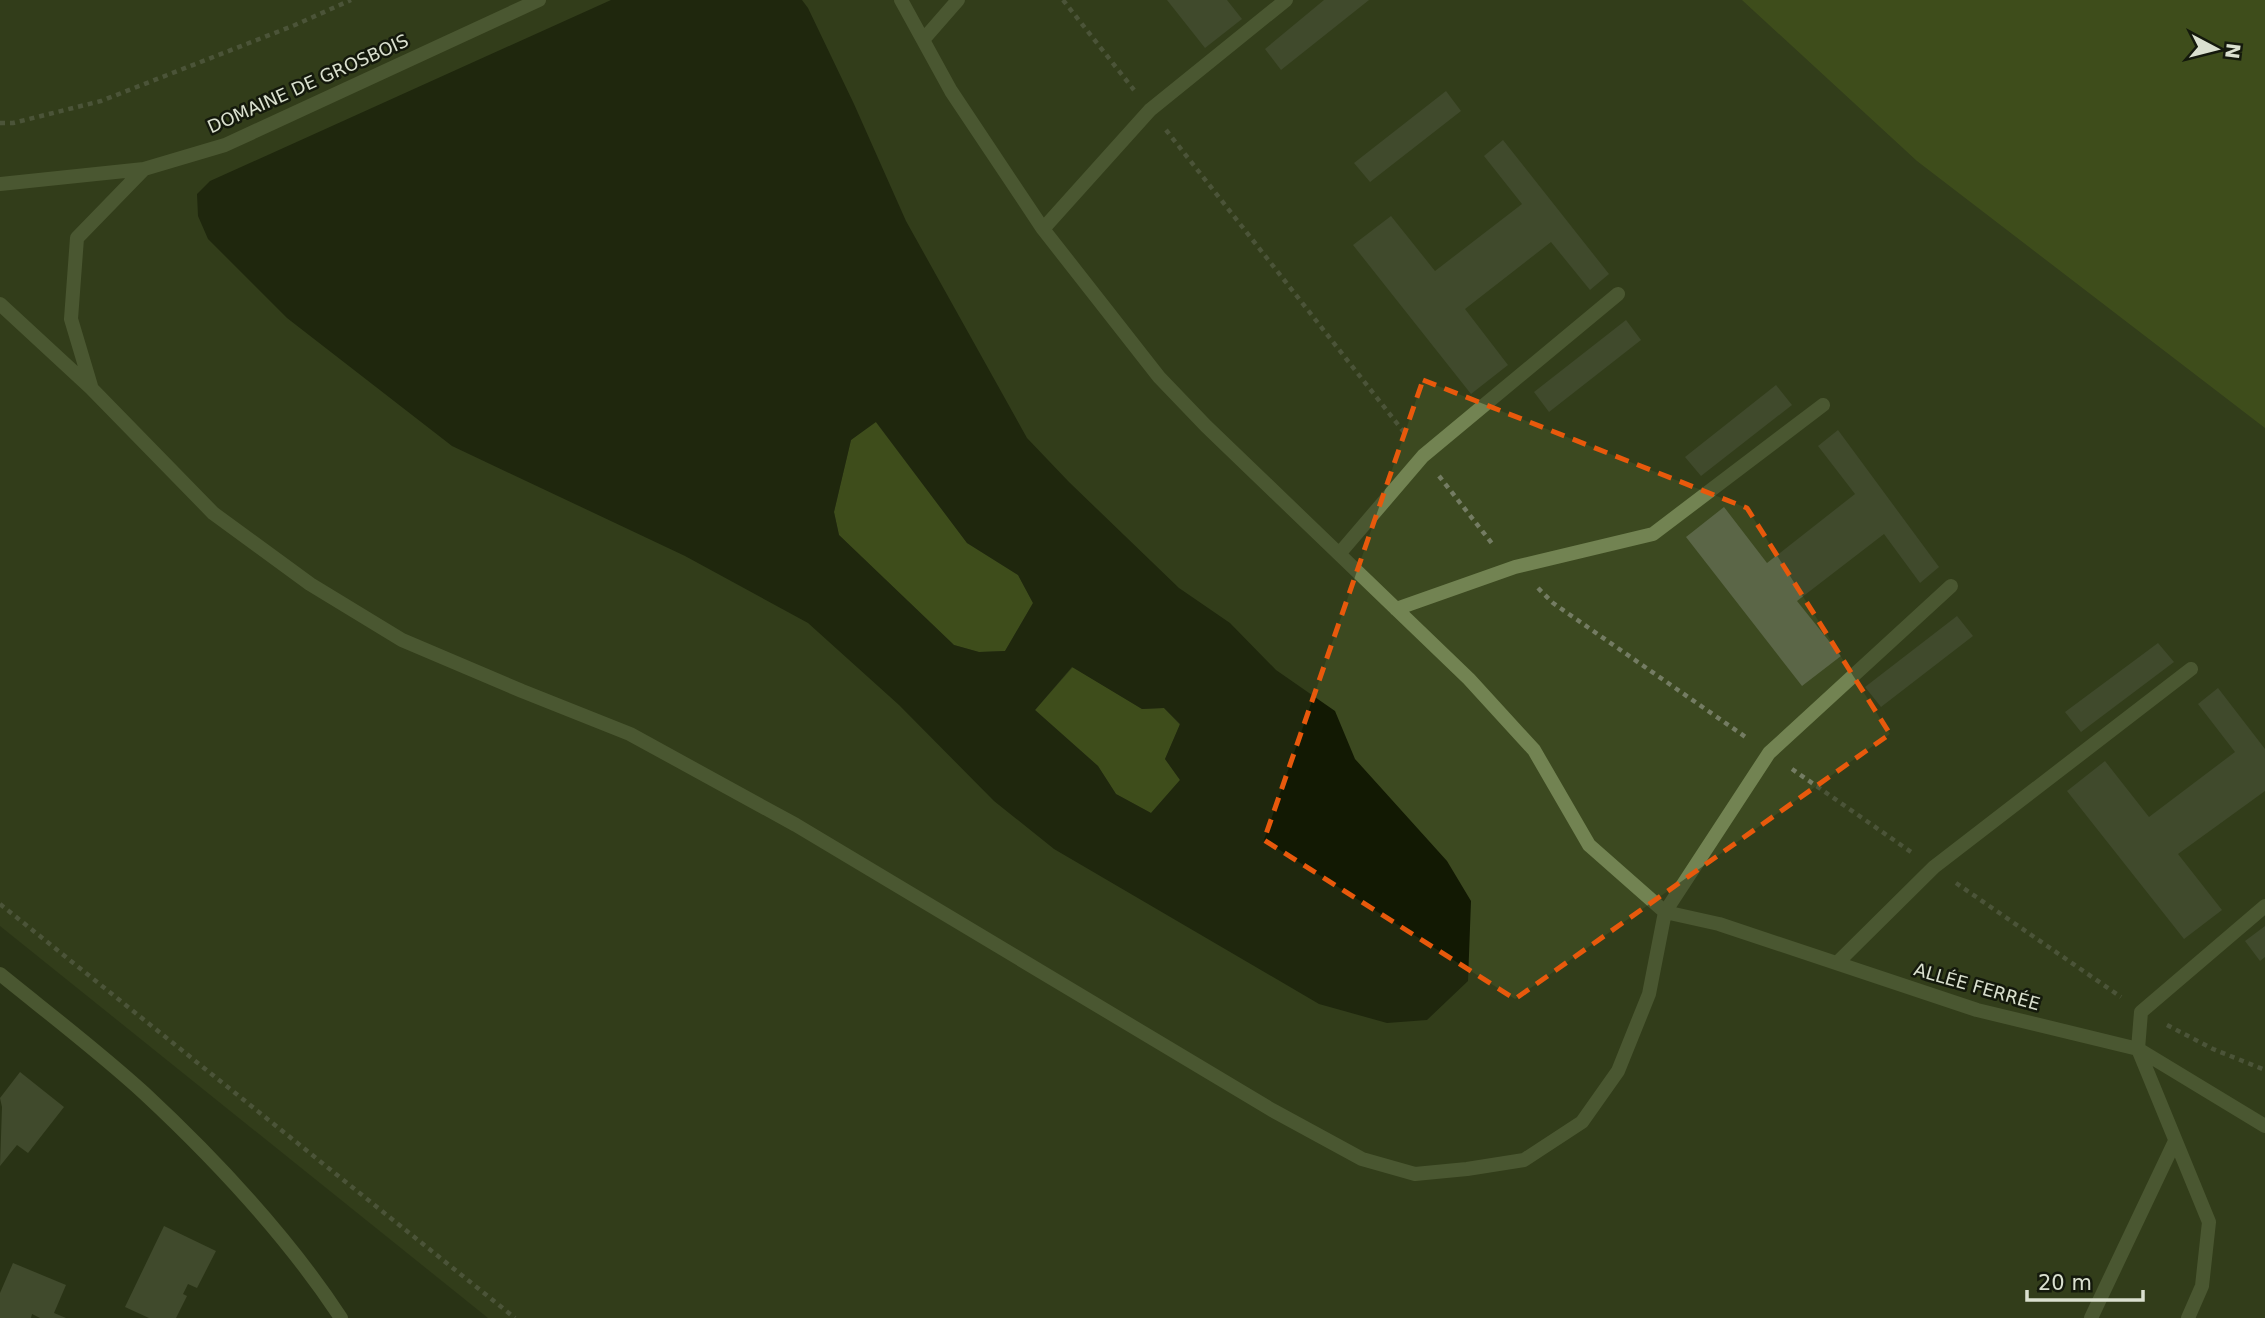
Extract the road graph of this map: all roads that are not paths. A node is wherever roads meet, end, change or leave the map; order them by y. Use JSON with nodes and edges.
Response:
{"nodes":[{"id":1,"x":539,"y":0,"type":"edge"},
{"id":2,"x":901,"y":0,"type":"edge"},
{"id":3,"x":958,"y":0,"type":"edge"},
{"id":4,"x":1286,"y":0,"type":"edge"},
{"id":5,"x":923,"y":40,"type":"junction"},
{"id":6,"x":144,"y":169,"type":"junction"},
{"id":7,"x":0,"y":184,"type":"edge"},
{"id":8,"x":1043,"y":229,"type":"junction"},
{"id":9,"x":1619,"y":294,"type":"dead end"},
{"id":10,"x":0,"y":304,"type":"edge"},
{"id":11,"x":91,"y":387,"type":"junction"},
{"id":12,"x":1823,"y":405,"type":"dead end"},
{"id":13,"x":1339,"y":554,"type":"junction"},
{"id":14,"x":1951,"y":586,"type":"dead end"},
{"id":15,"x":1396,"y":609,"type":"junction"},
{"id":16,"x":2191,"y":669,"type":"dead end"},
{"id":17,"x":2265,"y":906,"type":"edge"},
{"id":18,"x":1665,"y":912,"type":"junction"},
{"id":19,"x":1837,"y":963,"type":"junction"},
{"id":20,"x":0,"y":974,"type":"edge"},
{"id":21,"x":2138,"y":1049,"type":"junction"},
{"id":22,"x":2265,"y":1126,"type":"edge"},
{"id":23,"x":2175,"y":1141,"type":"junction"},
{"id":24,"x":341,"y":1318,"type":"edge"},
{"id":25,"x":2091,"y":1318,"type":"edge"},
{"id":26,"x":2188,"y":1318,"type":"edge"}],
"edges":[{"from":1,"to":6,"type":"street","name":"DOMAINE DE GROSBOIS"},
{"from":2,"to":5,"type":"street"},
{"from":3,"to":5,"type":"street"},
{"from":4,"to":8,"type":"street"},
{"from":5,"to":8,"type":"street"},
{"from":6,"to":7,"type":"street","name":"DOMAINE DE GROSBOIS"},
{"from":6,"to":11,"type":"street"},
{"from":8,"to":13,"type":"street"},
{"from":9,"to":13,"type":"street"},
{"from":10,"to":11,"type":"street"},
{"from":11,"to":18,"type":"street"},
{"from":12,"to":15,"type":"street"},
{"from":13,"to":15,"type":"street"},
{"from":14,"to":18,"type":"street"},
{"from":15,"to":18,"type":"street"},
{"from":16,"to":19,"type":"street"},
{"from":17,"to":21,"type":"street"},
{"from":18,"to":19,"type":"street","name":"ALLÉE FERRÉE"},
{"from":19,"to":21,"type":"street","name":"ALLÉE FERRÉE"},
{"from":20,"to":24,"type":"street"},
{"from":21,"to":22,"type":"street","name":"ALLÉE FERRÉE"},
{"from":21,"to":23,"type":"street"},
{"from":23,"to":25,"type":"street"},
{"from":23,"to":26,"type":"street"}]}
